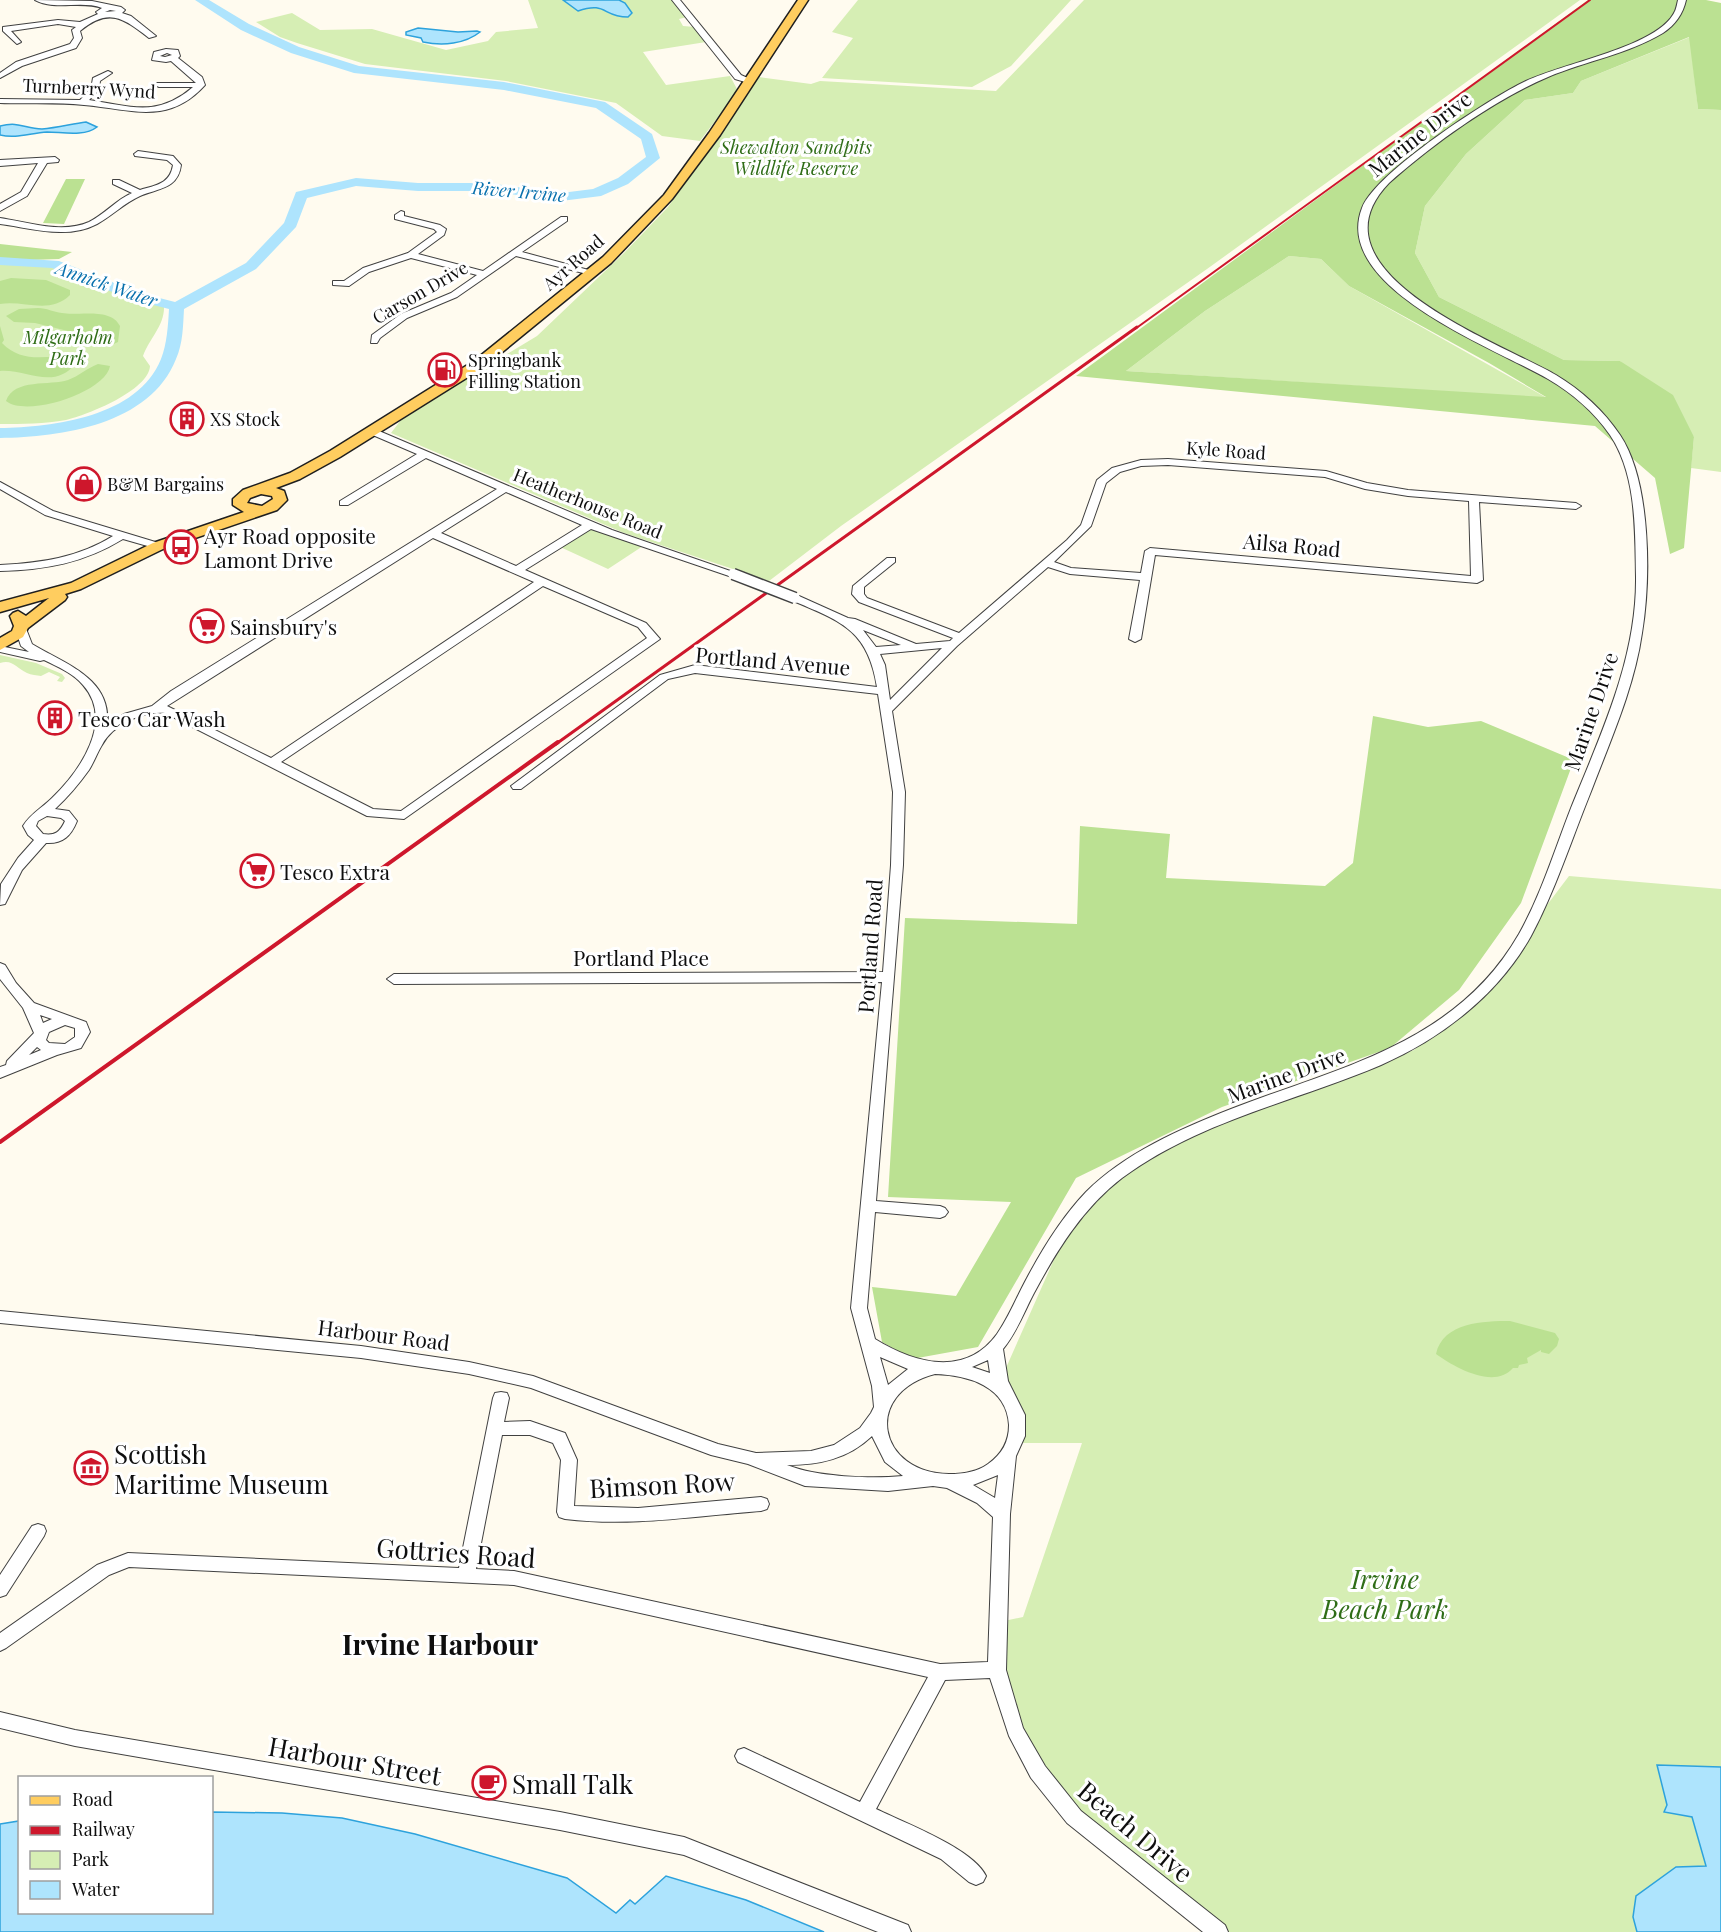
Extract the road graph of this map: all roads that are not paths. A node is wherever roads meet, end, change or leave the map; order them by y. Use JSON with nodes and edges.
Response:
{"nodes":[{"id":1,"x":39,"y":0,"type":"edge"},
{"id":2,"x":676,"y":0,"type":"edge"},
{"id":3,"x":802,"y":0,"type":"edge"},
{"id":4,"x":1682,"y":0,"type":"edge"},
{"id":5,"x":105,"y":12,"type":"junction"},
{"id":6,"x":133,"y":22,"type":"junction"},
{"id":7,"x":82,"y":25,"type":"junction"},
{"id":8,"x":123,"y":25,"type":"dead end"},
{"id":9,"x":152,"y":36,"type":"dead end"},
{"id":10,"x":17,"y":42,"type":"dead end"},
{"id":11,"x":173,"y":58,"type":"dead end"},
{"id":12,"x":108,"y":73,"type":"dead end"},
{"id":13,"x":0,"y":76,"type":"edge"},
{"id":14,"x":749,"y":82,"type":"junction"},
{"id":15,"x":159,"y":85,"type":"dead end"},
{"id":16,"x":201,"y":85,"type":"junction"},
{"id":17,"x":0,"y":101,"type":"edge"},
{"id":18,"x":82,"y":102,"type":"junction"},
{"id":19,"x":138,"y":154,"type":"dead end"},
{"id":20,"x":55,"y":160,"type":"dead end"},
{"id":21,"x":44,"y":161,"type":"junction"},
{"id":22,"x":0,"y":164,"type":"edge"},
{"id":23,"x":116,"y":182,"type":"dead end"},
{"id":24,"x":140,"y":193,"type":"junction"},
{"id":25,"x":0,"y":208,"type":"edge"},
{"id":26,"x":401,"y":214,"type":"dead end"},
{"id":27,"x":564,"y":219,"type":"dead end"},
{"id":28,"x":0,"y":221,"type":"edge"},
{"id":29,"x":515,"y":253,"type":"junction"},
{"id":30,"x":411,"y":255,"type":"junction"},
{"id":31,"x":591,"y":272,"type":"junction"},
{"id":32,"x":485,"y":274,"type":"junction"},
{"id":33,"x":336,"y":283,"type":"dead end"},
{"id":34,"x":374,"y":341,"type":"dead end"},
{"id":35,"x":372,"y":431,"type":"junction"},
{"id":36,"x":425,"y":454,"type":"junction"},
{"id":37,"x":295,"y":476,"type":"junction"},
{"id":38,"x":0,"y":485,"type":"edge"},
{"id":39,"x":504,"y":489,"type":"junction"},
{"id":40,"x":258,"y":490,"type":"junction"},
{"id":41,"x":275,"y":491,"type":"junction"},
{"id":42,"x":1474,"y":499,"type":"junction"},
{"id":43,"x":344,"y":503,"type":"dead end"},
{"id":44,"x":240,"y":505,"type":"junction"},
{"id":45,"x":1576,"y":506,"type":"dead end"},
{"id":46,"x":265,"y":510,"type":"junction"},
{"id":47,"x":590,"y":525,"type":"junction"},
{"id":48,"x":208,"y":528,"type":"junction"},
{"id":49,"x":435,"y":534,"type":"junction"},
{"id":50,"x":120,"y":536,"type":"junction"},
{"id":51,"x":147,"y":547,"type":"junction"},
{"id":52,"x":891,"y":560,"type":"dead end"},
{"id":53,"x":1046,"y":563,"type":"junction"},
{"id":54,"x":0,"y":568,"type":"edge"},
{"id":55,"x":515,"y":571,"type":"junction"},
{"id":56,"x":1146,"y":578,"type":"junction"},
{"id":57,"x":542,"y":582,"type":"junction"},
{"id":58,"x":76,"y":586,"type":"junction"},
{"id":59,"x":795,"y":598,"type":"joint"},
{"id":60,"x":0,"y":609,"type":"edge"},
{"id":61,"x":843,"y":618,"type":"junction"},
{"id":62,"x":22,"y":627,"type":"junction"},
{"id":63,"x":1135,"y":639,"type":"dead end"},
{"id":64,"x":956,"y":640,"type":"junction"},
{"id":65,"x":0,"y":647,"type":"edge"},
{"id":66,"x":915,"y":647,"type":"junction"},
{"id":67,"x":874,"y":651,"type":"junction"},
{"id":68,"x":62,"y":664,"type":"junction"},
{"id":69,"x":882,"y":691,"type":"junction"},
{"id":70,"x":96,"y":692,"type":"junction"},
{"id":71,"x":158,"y":708,"type":"junction"},
{"id":72,"x":886,"y":711,"type":"junction"},
{"id":73,"x":131,"y":715,"type":"junction"},
{"id":74,"x":97,"y":742,"type":"junction"},
{"id":75,"x":273,"y":762,"type":"junction"},
{"id":76,"x":517,"y":786,"type":"dead end"},
{"id":77,"x":69,"y":791,"type":"junction"},
{"id":78,"x":45,"y":812,"type":"junction"},
{"id":79,"x":65,"y":814,"type":"junction"},
{"id":80,"x":36,"y":838,"type":"junction"},
{"id":81,"x":0,"y":901,"type":"edge"},
{"id":82,"x":0,"y":968,"type":"edge"},
{"id":83,"x":889,"y":976,"type":"junction"},
{"id":84,"x":394,"y":979,"type":"dead end"},
{"id":85,"x":29,"y":1006,"type":"junction"},
{"id":86,"x":72,"y":1021,"type":"junction"},
{"id":87,"x":40,"y":1035,"type":"junction"},
{"id":88,"x":55,"y":1050,"type":"junction"},
{"id":89,"x":2,"y":1072,"type":"edge"},
{"id":90,"x":869,"y":1206,"type":"junction"},
{"id":91,"x":940,"y":1212,"type":"dead end"},
{"id":92,"x":0,"y":1317,"type":"edge"},
{"id":93,"x":868,"y":1342,"type":"junction"},
{"id":94,"x":995,"y":1348,"type":"junction"},
{"id":95,"x":941,"y":1368,"type":"junction"},
{"id":96,"x":501,"y":1398,"type":"dead end"},
{"id":97,"x":1012,"y":1403,"type":"junction"},
{"id":98,"x":879,"y":1411,"type":"junction"},
{"id":99,"x":495,"y":1429,"type":"junction"},
{"id":100,"x":1008,"y":1456,"type":"junction"},
{"id":101,"x":750,"y":1458,"type":"junction"},
{"id":102,"x":930,"y":1480,"type":"junction"},
{"id":103,"x":951,"y":1482,"type":"junction"},
{"id":104,"x":761,"y":1504,"type":"dead end"},
{"id":105,"x":1002,"y":1514,"type":"junction"},
{"id":106,"x":38,"y":1531,"type":"dead end"},
{"id":107,"x":466,"y":1575,"type":"junction"},
{"id":108,"x":0,"y":1590,"type":"edge"},
{"id":109,"x":0,"y":1643,"type":"edge"},
{"id":110,"x":997,"y":1670,"type":"junction"},
{"id":111,"x":940,"y":1672,"type":"junction"},
{"id":112,"x":0,"y":1720,"type":"edge"},
{"id":113,"x":744,"y":1756,"type":"dead end"},
{"id":114,"x":864,"y":1813,"type":"junction"},
{"id":115,"x":976,"y":1876,"type":"dead end"},
{"id":116,"x":901,"y":1932,"type":"edge"},
{"id":117,"x":1218,"y":1932,"type":"edge"}],
"edges":[{"from":1,"to":5,"type":"street"},
{"from":2,"to":14,"type":"street"},
{"from":3,"to":14,"type":"main road","name":"Ayr Road"},
{"from":4,"to":94,"type":"street","name":"Marine Drive"},
{"from":5,"to":6,"type":"street"},
{"from":5,"to":7,"type":"street"},
{"from":6,"to":8,"type":"street"},
{"from":6,"to":9,"type":"street"},
{"from":7,"to":10,"type":"street"},
{"from":7,"to":13,"type":"street"},
{"from":11,"to":16,"type":"street","name":"Turnberry Wynd"},
{"from":12,"to":18,"type":"street"},
{"from":14,"to":31,"type":"main road","name":"Ayr Road"},
{"from":15,"to":16,"type":"street"},
{"from":16,"to":18,"type":"street","name":"Turnberry Wynd"},
{"from":17,"to":18,"type":"street","name":"Turnberry Wynd"},
{"from":19,"to":24,"type":"street"},
{"from":20,"to":21,"type":"street"},
{"from":21,"to":22,"type":"street"},
{"from":21,"to":25,"type":"street"},
{"from":23,"to":24,"type":"street"},
{"from":24,"to":28,"type":"street"},
{"from":26,"to":30,"type":"street"},
{"from":27,"to":29,"type":"street","name":"Carson Drive"},
{"from":29,"to":31,"type":"street"},
{"from":29,"to":32,"type":"street","name":"Carson Drive"},
{"from":30,"to":32,"type":"street"},
{"from":30,"to":33,"type":"street"},
{"from":31,"to":35,"type":"main road","name":"Ayr Road"},
{"from":32,"to":34,"type":"street","name":"Carson Drive"},
{"from":35,"to":36,"type":"street","name":"Heatherhouse Road"},
{"from":35,"to":37,"type":"main road","name":"Ayr Road"},
{"from":36,"to":39,"type":"street","name":"Heatherhouse Road"},
{"from":36,"to":43,"type":"street"},
{"from":37,"to":40,"type":"main road","name":"Ayr Road"},
{"from":37,"to":41,"type":"main road","name":"Ayr Road"},
{"from":38,"to":50,"type":"street"},
{"from":39,"to":47,"type":"street","name":"Heatherhouse Road"},
{"from":39,"to":49,"type":"street"},
{"from":40,"to":41,"type":"main road"},
{"from":40,"to":44,"type":"main road","name":"Ayr Road"},
{"from":41,"to":46,"type":"main road"},
{"from":42,"to":45,"type":"street","name":"Kyle Road"},
{"from":42,"to":53,"type":"street","name":"Kyle Road"},
{"from":42,"to":56,"type":"street","name":"Ailsa Road"},
{"from":44,"to":46,"type":"main road"},
{"from":44,"to":48,"type":"main road"},
{"from":46,"to":48,"type":"main road"},
{"from":47,"to":55,"type":"street"},
{"from":47,"to":59,"type":"street","name":"Heatherhouse Road","bridge":true},
{"from":48,"to":51,"type":"main road"},
{"from":49,"to":55,"type":"street"},
{"from":49,"to":71,"type":"street"},
{"from":50,"to":51,"type":"street"},
{"from":50,"to":54,"type":"street"},
{"from":51,"to":58,"type":"main road"},
{"from":52,"to":64,"type":"street"},
{"from":53,"to":56,"type":"street"},
{"from":53,"to":64,"type":"street","name":"Kyle Road"},
{"from":55,"to":57,"type":"street"},
{"from":56,"to":63,"type":"street"},
{"from":57,"to":75,"type":"street"},
{"from":57,"to":75,"type":"street"},
{"from":58,"to":60,"type":"main road"},
{"from":58,"to":62,"type":"main road"},
{"from":59,"to":61,"type":"street","name":"Portland Road"},
{"from":60,"to":62,"type":"main road"},
{"from":61,"to":66,"type":"street"},
{"from":61,"to":67,"type":"street","name":"Portland Road"},
{"from":62,"to":65,"type":"main road"},
{"from":62,"to":68,"type":"street"},
{"from":64,"to":66,"type":"street"},
{"from":64,"to":72,"type":"street","name":"Kyle Road"},
{"from":65,"to":68,"type":"street"},
{"from":66,"to":67,"type":"street"},
{"from":67,"to":69,"type":"street","name":"Portland Road"},
{"from":68,"to":70,"type":"street"},
{"from":69,"to":72,"type":"street","name":"Portland Road"},
{"from":69,"to":76,"type":"street","name":"Portland Avenue"},
{"from":70,"to":73,"type":"street"},
{"from":70,"to":74,"type":"street"},
{"from":71,"to":73,"type":"street"},
{"from":71,"to":75,"type":"street"},
{"from":72,"to":83,"type":"street","name":"Portland Road"},
{"from":73,"to":74,"type":"street"},
{"from":74,"to":77,"type":"street"},
{"from":77,"to":78,"type":"street"},
{"from":77,"to":79,"type":"street"},
{"from":78,"to":79,"type":"street"},
{"from":78,"to":80,"type":"street"},
{"from":79,"to":80,"type":"street"},
{"from":80,"to":81,"type":"street"},
{"from":82,"to":85,"type":"street"},
{"from":83,"to":84,"type":"street","name":"Portland Place"},
{"from":83,"to":90,"type":"street","name":"Portland Road"},
{"from":85,"to":86,"type":"street"},
{"from":85,"to":87,"type":"street"},
{"from":86,"to":87,"type":"street"},
{"from":86,"to":88,"type":"street"},
{"from":87,"to":88,"type":"street"},
{"from":87,"to":89,"type":"street"},
{"from":88,"to":89,"type":"street"},
{"from":90,"to":91,"type":"street"},
{"from":90,"to":93,"type":"street","name":"Portland Road"},
{"from":92,"to":101,"type":"street","name":"Harbour Road"},
{"from":93,"to":95,"type":"street"},
{"from":93,"to":98,"type":"street","name":"Portland Road"},
{"from":94,"to":95,"type":"street"},
{"from":94,"to":97,"type":"street"},
{"from":95,"to":97,"type":"street"},
{"from":95,"to":98,"type":"street"},
{"from":96,"to":99,"type":"street"},
{"from":97,"to":100,"type":"street"},
{"from":98,"to":101,"type":"street","name":"Harbour Road"},
{"from":98,"to":102,"type":"street"},
{"from":99,"to":104,"type":"street","name":"Bimson Row"},
{"from":99,"to":107,"type":"street"},
{"from":100,"to":103,"type":"street"},
{"from":100,"to":105,"type":"street","name":"Beach Drive"},
{"from":101,"to":102,"type":"street","name":"Harbour Road"},
{"from":102,"to":103,"type":"street"},
{"from":103,"to":105,"type":"street"},
{"from":105,"to":110,"type":"street","name":"Beach Drive"},
{"from":106,"to":108,"type":"street"},
{"from":107,"to":109,"type":"street","name":"Gottries Road"},
{"from":107,"to":111,"type":"street","name":"Gottries Road"},
{"from":110,"to":111,"type":"street","name":"Gottries Road"},
{"from":110,"to":117,"type":"street","name":"Beach Drive"},
{"from":111,"to":114,"type":"street"},
{"from":112,"to":116,"type":"street","name":"Harbour Street"},
{"from":113,"to":114,"type":"street"},
{"from":114,"to":115,"type":"street"}]}
